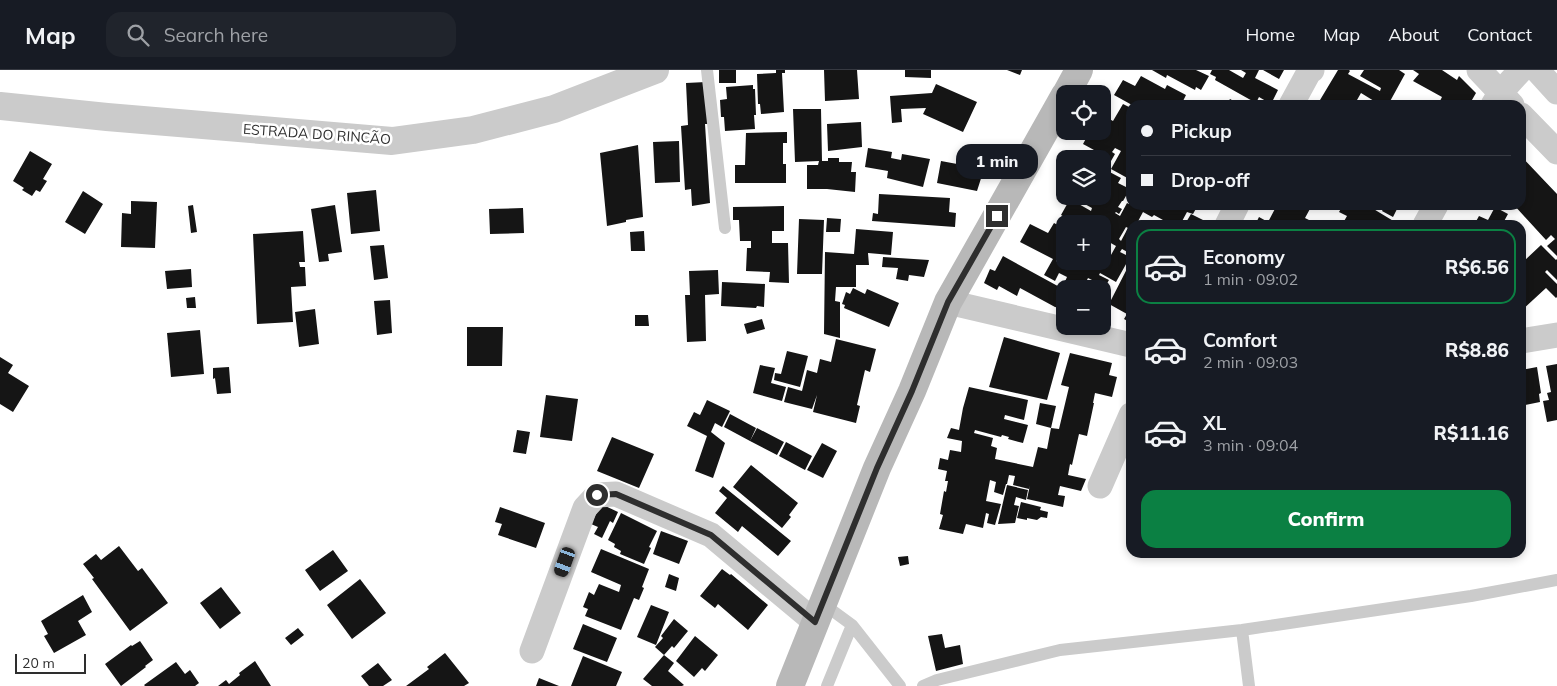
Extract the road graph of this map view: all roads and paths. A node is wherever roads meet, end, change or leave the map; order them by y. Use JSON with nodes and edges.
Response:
{"nodes":[{"id":1,"x":655,"y":70,"type":"edge"},
{"id":2,"x":707,"y":70,"type":"edge"},
{"id":3,"x":1079,"y":70,"type":"edge"},
{"id":4,"x":1479,"y":70,"type":"edge"},
{"id":5,"x":1521,"y":70,"type":"edge"},
{"id":6,"x":1537,"y":70,"type":"edge"},
{"id":7,"x":1310,"y":71,"type":"edge"},
{"id":8,"x":1070,"y":85,"type":"edge"},
{"id":9,"x":1557,"y":92,"type":"edge"},
{"id":10,"x":1294,"y":100,"type":"edge"},
{"id":11,"x":1501,"y":100,"type":"edge"},
{"id":12,"x":1503,"y":100,"type":"edge"},
{"id":13,"x":0,"y":106,"type":"edge"},
{"id":14,"x":1056,"y":110,"type":"edge"},
{"id":15,"x":1526,"y":120,"type":"edge"},
{"id":16,"x":1557,"y":152,"type":"edge"},
{"id":17,"x":724,"y":228,"type":"dead end"},
{"id":18,"x":948,"y":302,"type":"junction"},
{"id":19,"x":1557,"y":335,"type":"edge"},
{"id":20,"x":1526,"y":340,"type":"edge"},
{"id":21,"x":1126,"y":344,"type":"edge"},
{"id":22,"x":1126,"y":426,"type":"edge"},
{"id":23,"x":1100,"y":486,"type":"dead end"},
{"id":24,"x":1557,"y":580,"type":"edge"},
{"id":25,"x":818,"y":612,"type":"junction"},
{"id":26,"x":852,"y":625,"type":"junction"},
{"id":27,"x":1242,"y":630,"type":"junction"},
{"id":28,"x":532,"y":651,"type":"dead end"},
{"id":29,"x":790,"y":686,"type":"edge"},
{"id":30,"x":827,"y":686,"type":"edge"},
{"id":31,"x":900,"y":686,"type":"edge"},
{"id":32,"x":923,"y":686,"type":"edge"},
{"id":33,"x":1249,"y":686,"type":"edge"}],
"edges":[{"from":1,"to":13,"type":"street","name":"ESTRADA DO RINCÃO"},
{"from":2,"to":17,"type":"lane"},
{"from":3,"to":8,"type":"main road"},
{"from":4,"to":11,"type":"street"},
{"from":5,"to":12,"type":"street"},
{"from":6,"to":9,"type":"street"},
{"from":7,"to":10,"type":"street"},
{"from":14,"to":18,"type":"main road"},
{"from":15,"to":16,"type":"street"},
{"from":18,"to":21,"type":"street"},
{"from":18,"to":25,"type":"main road"},
{"from":19,"to":20,"type":"street"},
{"from":22,"to":23,"type":"street"},
{"from":24,"to":27,"type":"lane"},
{"from":25,"to":26,"type":"lane"},
{"from":25,"to":28,"type":"street"},
{"from":25,"to":29,"type":"main road"},
{"from":26,"to":30,"type":"lane"},
{"from":26,"to":31,"type":"lane"},
{"from":27,"to":32,"type":"lane"},
{"from":27,"to":33,"type":"lane"}]}
